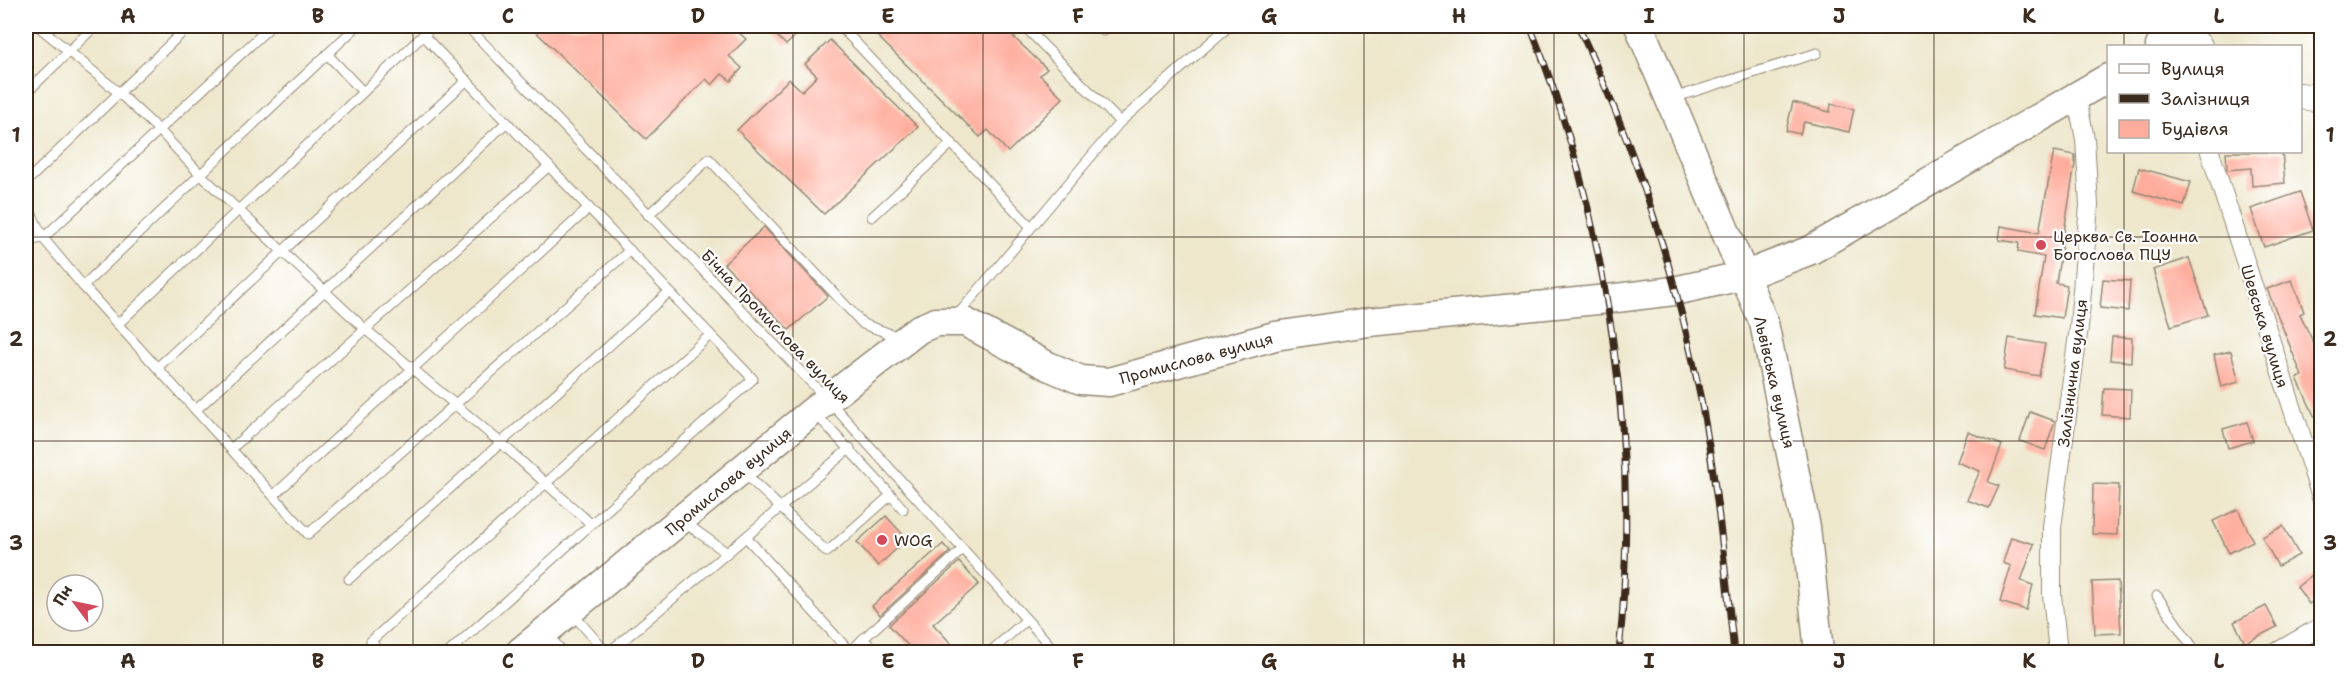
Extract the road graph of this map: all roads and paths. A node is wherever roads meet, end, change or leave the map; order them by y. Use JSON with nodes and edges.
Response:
{"nodes":[{"id":1,"x":38,"y":26,"type":"edge"},
{"id":2,"x":96,"y":26,"type":"edge"},
{"id":3,"x":189,"y":26,"type":"edge"},
{"id":4,"x":271,"y":26,"type":"edge"},
{"id":5,"x":357,"y":26,"type":"edge"},
{"id":6,"x":433,"y":26,"type":"edge"},
{"id":7,"x":467,"y":26,"type":"edge"},
{"id":8,"x":840,"y":26,"type":"edge"},
{"id":9,"x":1024,"y":26,"type":"edge"},
{"id":10,"x":1229,"y":26,"type":"edge"},
{"id":11,"x":1639,"y":26,"type":"edge"},
{"id":12,"x":423,"y":35,"type":"junction"},
{"id":13,"x":68,"y":52,"type":"junction"},
{"id":14,"x":1817,"y":53,"type":"dead end"},
{"id":15,"x":327,"y":54,"type":"junction"},
{"id":16,"x":2107,"y":79,"type":"edge"},
{"id":17,"x":466,"y":80,"type":"junction"},
{"id":18,"x":118,"y":92,"type":"junction"},
{"id":19,"x":363,"y":92,"type":"junction"},
{"id":20,"x":26,"y":93,"type":"edge"},
{"id":21,"x":2076,"y":94,"type":"junction"},
{"id":22,"x":2302,"y":96,"type":"edge"},
{"id":23,"x":1671,"y":99,"type":"junction"},
{"id":24,"x":2322,"y":99,"type":"edge"},
{"id":25,"x":507,"y":122,"type":"junction"},
{"id":26,"x":1120,"y":122,"type":"junction"},
{"id":27,"x":160,"y":131,"type":"junction"},
{"id":28,"x":952,"y":143,"type":"junction"},
{"id":29,"x":2210,"y":153,"type":"edge"},
{"id":30,"x":549,"y":166,"type":"junction"},
{"id":31,"x":200,"y":174,"type":"junction"},
{"id":32,"x":26,"y":182,"type":"edge"},
{"id":33,"x":26,"y":202,"type":"edge"},
{"id":34,"x":589,"y":208,"type":"junction"},
{"id":35,"x":238,"y":210,"type":"junction"},
{"id":36,"x":648,"y":215,"type":"junction"},
{"id":37,"x":872,"y":217,"type":"dead end"},
{"id":38,"x":1032,"y":227,"type":"junction"},
{"id":39,"x":43,"y":238,"type":"junction"},
{"id":40,"x":26,"y":242,"type":"edge"},
{"id":41,"x":630,"y":250,"type":"junction"},
{"id":42,"x":282,"y":253,"type":"junction"},
{"id":43,"x":1746,"y":275,"type":"junction"},
{"id":44,"x":83,"y":286,"type":"junction"},
{"id":45,"x":325,"y":292,"type":"junction"},
{"id":46,"x":669,"y":292,"type":"junction"},
{"id":47,"x":953,"y":321,"type":"junction"},
{"id":48,"x":119,"y":323,"type":"junction"},
{"id":49,"x":365,"y":329,"type":"junction"},
{"id":50,"x":710,"y":335,"type":"junction"},
{"id":51,"x":904,"y":339,"type":"junction"},
{"id":52,"x":158,"y":367,"type":"junction"},
{"id":53,"x":412,"y":369,"type":"junction"},
{"id":54,"x":820,"y":405,"type":"junction"},
{"id":55,"x":455,"y":406,"type":"junction"},
{"id":56,"x":196,"y":410,"type":"junction"},
{"id":57,"x":501,"y":443,"type":"junction"},
{"id":58,"x":850,"y":448,"type":"junction"},
{"id":59,"x":231,"y":449,"type":"junction"},
{"id":60,"x":741,"y":470,"type":"junction"},
{"id":61,"x":546,"y":484,"type":"junction"},
{"id":62,"x":274,"y":495,"type":"junction"},
{"id":63,"x":891,"y":495,"type":"junction"},
{"id":64,"x":2322,"y":500,"type":"edge"},
{"id":65,"x":780,"y":508,"type":"junction"},
{"id":66,"x":903,"y":508,"type":"dead end"},
{"id":67,"x":682,"y":520,"type":"junction"},
{"id":68,"x":591,"y":524,"type":"junction"},
{"id":69,"x":746,"y":537,"type":"junction"},
{"id":70,"x":963,"y":549,"type":"junction"},
{"id":71,"x":727,"y":553,"type":"junction"},
{"id":72,"x":350,"y":579,"type":"dead end"},
{"id":73,"x":2157,"y":596,"type":"dead end"},
{"id":74,"x":569,"y":610,"type":"junction"},
{"id":75,"x":1026,"y":620,"type":"junction"},
{"id":76,"x":2322,"y":626,"type":"edge"},
{"id":77,"x":544,"y":631,"type":"junction"},
{"id":78,"x":863,"y":639,"type":"junction"},
{"id":79,"x":1046,"y":642,"type":"junction"},
{"id":80,"x":379,"y":652,"type":"edge"},
{"id":81,"x":449,"y":652,"type":"edge"},
{"id":82,"x":520,"y":652,"type":"edge"},
{"id":83,"x":563,"y":652,"type":"edge"},
{"id":84,"x":608,"y":652,"type":"edge"},
{"id":85,"x":876,"y":652,"type":"edge"},
{"id":86,"x":990,"y":652,"type":"edge"},
{"id":87,"x":1038,"y":652,"type":"edge"},
{"id":88,"x":1056,"y":652,"type":"edge"},
{"id":89,"x":1819,"y":652,"type":"edge"},
{"id":90,"x":2058,"y":652,"type":"edge"},
{"id":91,"x":2196,"y":652,"type":"edge"},
{"id":92,"x":2277,"y":652,"type":"edge"}],
"edges":[{"from":1,"to":13,"type":"lane"},
{"from":2,"to":13,"type":"lane"},
{"from":3,"to":18,"type":"lane"},
{"from":4,"to":27,"type":"lane"},
{"from":5,"to":15,"type":"lane"},
{"from":6,"to":12,"type":"lane"},
{"from":7,"to":36,"type":"lane","name":"Бічна Промислова вулиця"},
{"from":8,"to":28,"type":"lane"},
{"from":9,"to":26,"type":"lane"},
{"from":10,"to":26,"type":"lane"},
{"from":11,"to":23,"type":"main road","name":"Львівська вулиця"},
{"from":12,"to":17,"type":"lane"},
{"from":12,"to":19,"type":"lane"},
{"from":13,"to":18,"type":"lane"},
{"from":13,"to":20,"type":"lane"},
{"from":14,"to":23,"type":"lane"},
{"from":15,"to":19,"type":"lane"},
{"from":15,"to":31,"type":"lane"},
{"from":16,"to":21,"type":"main road","name":"Промислова вулиця"},
{"from":17,"to":25,"type":"lane"},
{"from":17,"to":42,"type":"lane"},
{"from":18,"to":27,"type":"lane"},
{"from":18,"to":32,"type":"lane"},
{"from":19,"to":35,"type":"lane"},
{"from":21,"to":43,"type":"main road","name":"Промислова вулиця"},
{"from":21,"to":90,"type":"street","name":"Залізнична вулиця"},
{"from":22,"to":24,"type":"main road"},
{"from":23,"to":43,"type":"main road","name":"Львівська вулиця"},
{"from":25,"to":30,"type":"lane"},
{"from":25,"to":45,"type":"lane"},
{"from":26,"to":38,"type":"lane"},
{"from":27,"to":31,"type":"lane"},
{"from":27,"to":39,"type":"lane"},
{"from":28,"to":37,"type":"lane"},
{"from":28,"to":38,"type":"lane"},
{"from":29,"to":64,"type":"street","name":"Шевська вулиця"},
{"from":30,"to":34,"type":"lane"},
{"from":30,"to":49,"type":"lane"},
{"from":31,"to":35,"type":"lane"},
{"from":31,"to":44,"type":"lane"},
{"from":33,"to":39,"type":"lane"},
{"from":34,"to":41,"type":"lane"},
{"from":34,"to":53,"type":"lane"},
{"from":35,"to":42,"type":"lane"},
{"from":35,"to":48,"type":"lane"},
{"from":36,"to":51,"type":"lane"},
{"from":36,"to":54,"type":"lane","name":"Бічна Промислова вулиця"},
{"from":38,"to":47,"type":"lane"},
{"from":39,"to":40,"type":"lane"},
{"from":39,"to":44,"type":"lane"},
{"from":41,"to":46,"type":"lane"},
{"from":41,"to":55,"type":"lane"},
{"from":42,"to":45,"type":"lane"},
{"from":42,"to":52,"type":"lane"},
{"from":43,"to":47,"type":"main road","name":"Промислова вулиця"},
{"from":43,"to":89,"type":"main road","name":"Львівська вулиця"},
{"from":44,"to":48,"type":"lane"},
{"from":45,"to":49,"type":"lane"},
{"from":45,"to":56,"type":"lane"},
{"from":46,"to":50,"type":"lane"},
{"from":46,"to":57,"type":"lane"},
{"from":47,"to":51,"type":"main road","name":"Промислова вулиця"},
{"from":48,"to":52,"type":"lane"},
{"from":49,"to":53,"type":"lane"},
{"from":49,"to":59,"type":"lane"},
{"from":50,"to":61,"type":"lane"},
{"from":50,"to":68,"type":"lane"},
{"from":51,"to":54,"type":"main road","name":"Промислова вулиця"},
{"from":52,"to":56,"type":"lane"},
{"from":53,"to":55,"type":"lane"},
{"from":53,"to":62,"type":"lane"},
{"from":54,"to":58,"type":"lane"},
{"from":54,"to":60,"type":"main road","name":"Промислова вулиця"},
{"from":54,"to":70,"type":"lane","name":"Бічна Промислова вулиця"},
{"from":55,"to":57,"type":"lane"},
{"from":55,"to":62,"type":"lane"},
{"from":56,"to":59,"type":"lane"},
{"from":57,"to":61,"type":"lane"},
{"from":57,"to":72,"type":"lane"},
{"from":58,"to":63,"type":"lane"},
{"from":58,"to":65,"type":"lane"},
{"from":59,"to":62,"type":"lane"},
{"from":60,"to":65,"type":"lane"},
{"from":60,"to":67,"type":"main road","name":"Промислова вулиця"},
{"from":61,"to":68,"type":"lane"},
{"from":61,"to":80,"type":"lane"},
{"from":63,"to":65,"type":"lane"},
{"from":63,"to":66,"type":"lane"},
{"from":65,"to":69,"type":"lane"},
{"from":67,"to":71,"type":"lane"},
{"from":67,"to":74,"type":"main road","name":"Промислова вулиця"},
{"from":68,"to":81,"type":"lane"},
{"from":69,"to":71,"type":"lane"},
{"from":69,"to":78,"type":"lane"},
{"from":70,"to":75,"type":"lane","name":"Бічна Промислова вулиця"},
{"from":70,"to":78,"type":"lane"},
{"from":71,"to":84,"type":"lane"},
{"from":73,"to":91,"type":"lane"},
{"from":74,"to":77,"type":"main road","name":"Промислова вулиця"},
{"from":74,"to":84,"type":"lane"},
{"from":75,"to":79,"type":"lane","name":"Бічна Промислова вулиця"},
{"from":75,"to":86,"type":"lane"},
{"from":76,"to":92,"type":"street"},
{"from":77,"to":82,"type":"main road","name":"Промислова вулиця"},
{"from":77,"to":83,"type":"lane"},
{"from":78,"to":85,"type":"lane"},
{"from":79,"to":87,"type":"lane"},
{"from":79,"to":88,"type":"lane","name":"Бічна Промислова вулиця"}]}
